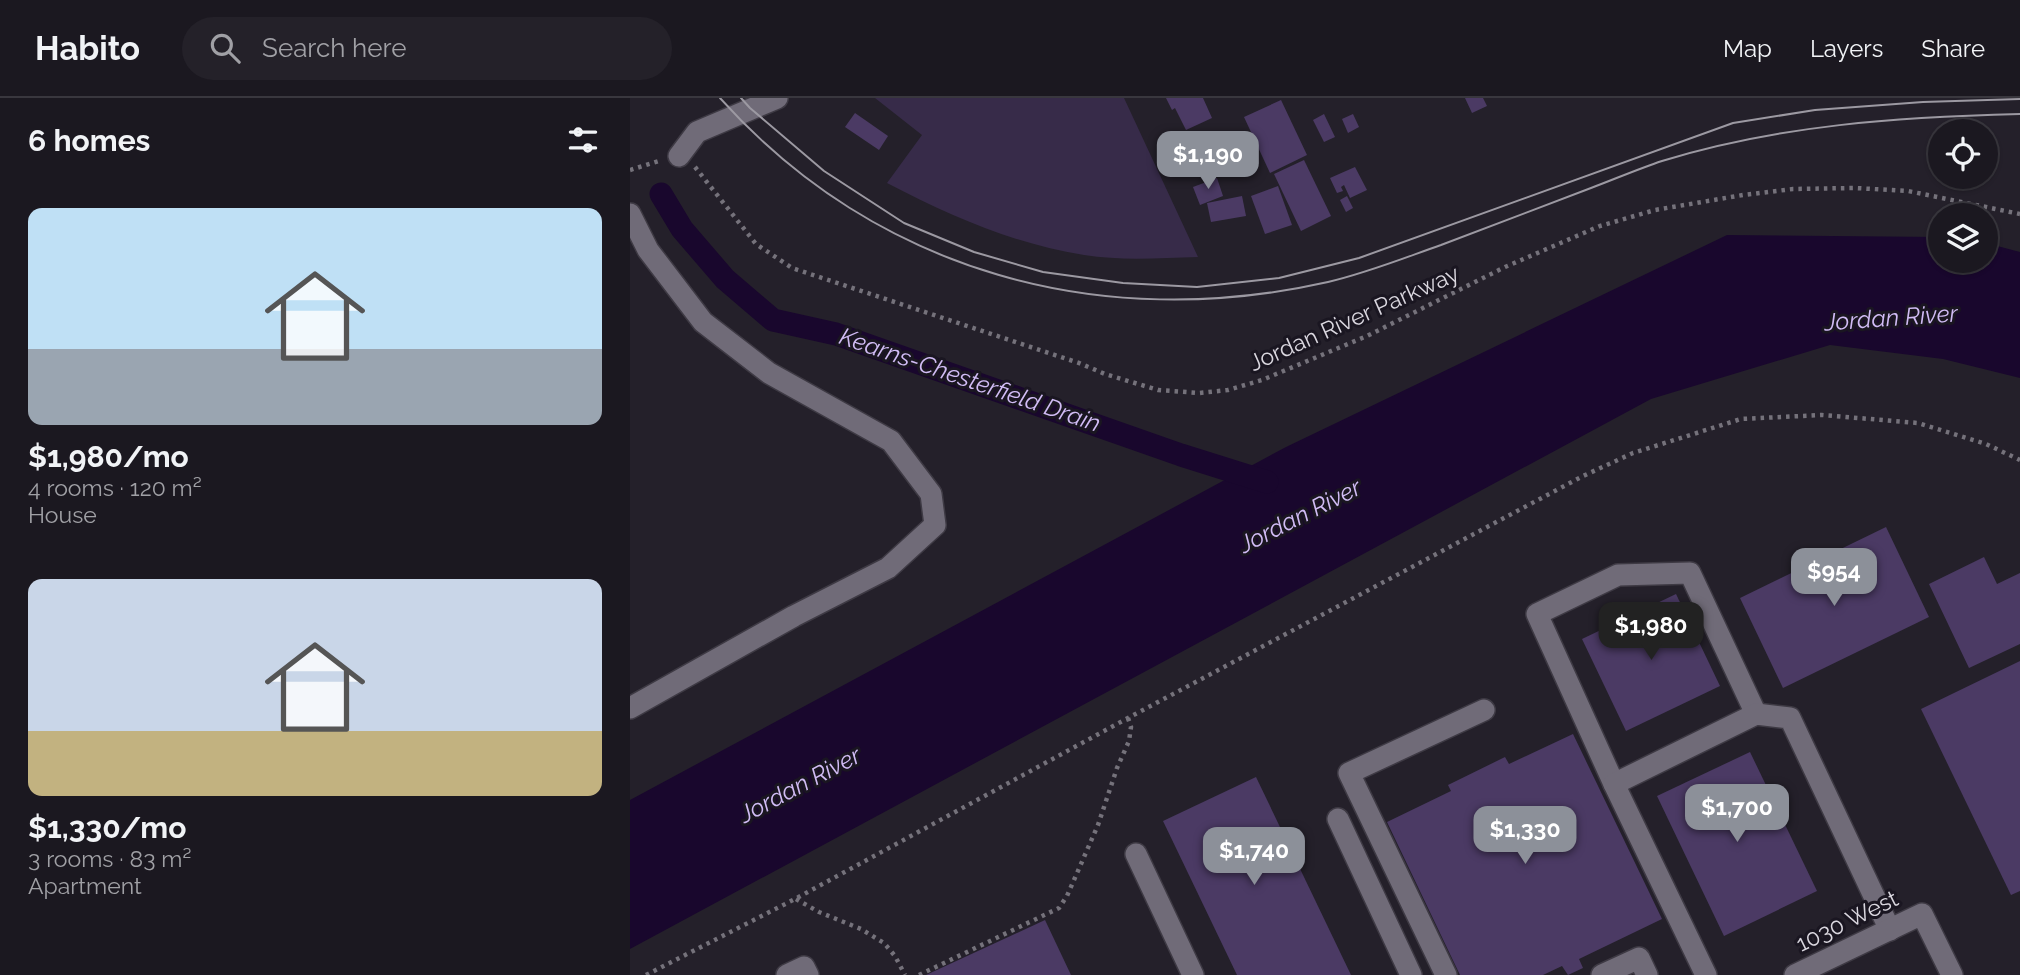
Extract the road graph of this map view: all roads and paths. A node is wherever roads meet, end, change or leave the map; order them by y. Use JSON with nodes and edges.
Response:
{"nodes":[{"id":1,"x":775,"y":99,"type":"edge"},
{"id":2,"x":679,"y":156,"type":"junction"},
{"id":3,"x":630,"y":170,"type":"edge"},
{"id":4,"x":630,"y":214,"type":"edge"},
{"id":5,"x":2020,"y":215,"type":"edge"},
{"id":6,"x":2020,"y":460,"type":"edge"},
{"id":7,"x":630,"y":708,"type":"edge"},
{"id":8,"x":1484,"y":710,"type":"dead end"},
{"id":9,"x":1756,"y":714,"type":"junction"},
{"id":10,"x":1128,"y":718,"type":"junction"},
{"id":11,"x":1614,"y":784,"type":"junction"},
{"id":12,"x":1338,"y":819,"type":"dead end"},
{"id":13,"x":1136,"y":854,"type":"dead end"},
{"id":14,"x":795,"y":899,"type":"junction"},
{"id":15,"x":1890,"y":930,"type":"junction"},
{"id":16,"x":646,"y":975,"type":"edge"},
{"id":17,"x":905,"y":975,"type":"edge"},
{"id":18,"x":919,"y":975,"type":"edge"},
{"id":19,"x":1193,"y":975,"type":"edge"},
{"id":20,"x":1411,"y":975,"type":"edge"},
{"id":21,"x":1446,"y":975,"type":"edge"},
{"id":22,"x":1602,"y":975,"type":"edge"},
{"id":23,"x":1647,"y":975,"type":"edge"},
{"id":24,"x":1706,"y":975,"type":"edge"},
{"id":25,"x":1795,"y":975,"type":"edge"},
{"id":26,"x":1952,"y":975,"type":"edge"}],
"edges":[{"from":1,"to":2,"type":"street"},
{"from":2,"to":3,"type":"path"},
{"from":2,"to":5,"type":"path","name":"Jordan River Parkway"},
{"from":4,"to":7,"type":"street"},
{"from":6,"to":10,"type":"path"},
{"from":8,"to":21,"type":"street"},
{"from":9,"to":11,"type":"street"},
{"from":9,"to":11,"type":"street"},
{"from":9,"to":15,"type":"street"},
{"from":10,"to":14,"type":"path"},
{"from":10,"to":18,"type":"path"},
{"from":11,"to":24,"type":"street"},
{"from":12,"to":20,"type":"street"},
{"from":13,"to":19,"type":"street"},
{"from":14,"to":16,"type":"path"},
{"from":14,"to":17,"type":"path"},
{"from":15,"to":25,"type":"street","name":"1030 West"},
{"from":15,"to":26,"type":"street","name":"1030 West"},
{"from":22,"to":23,"type":"street"}]}
